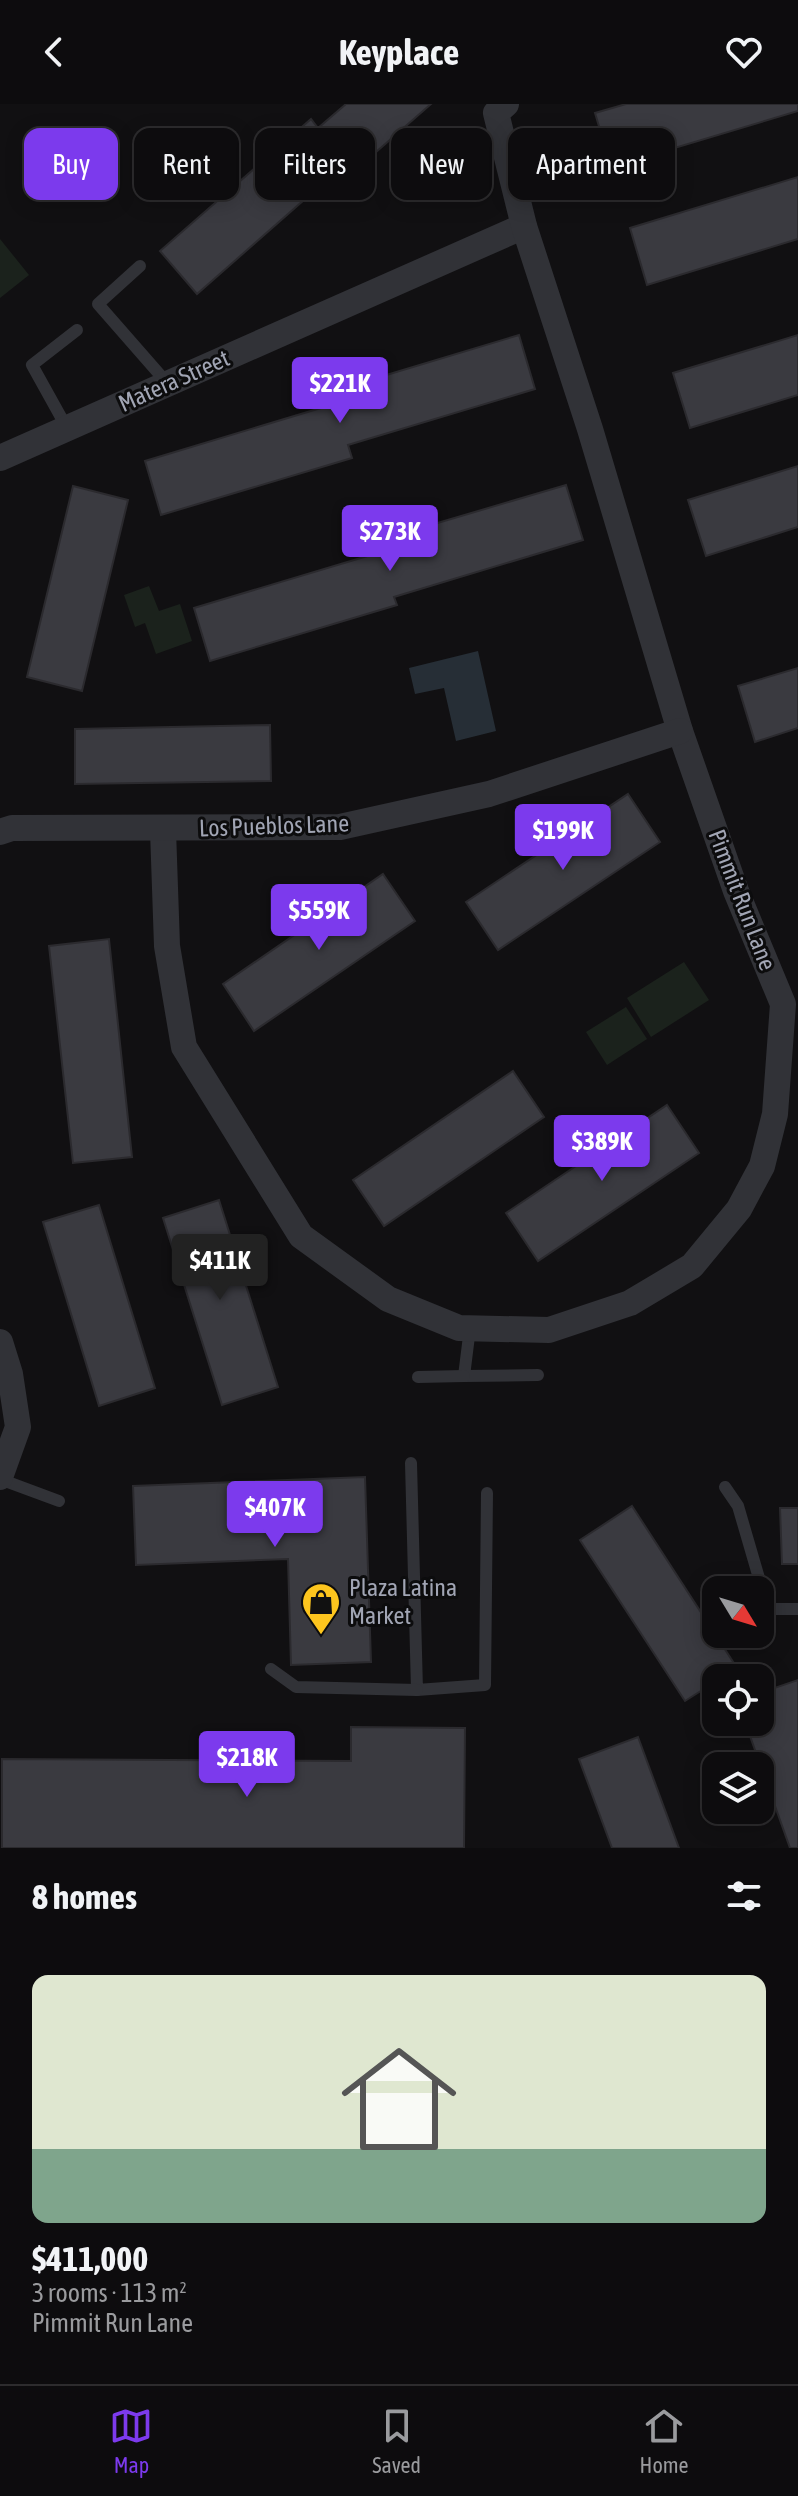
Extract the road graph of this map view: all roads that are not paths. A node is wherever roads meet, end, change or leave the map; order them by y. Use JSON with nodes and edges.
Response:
{"nodes":[{"id":1,"x":506,"y":104,"type":"edge"},
{"id":2,"x":524,"y":226,"type":"junction"},
{"id":3,"x":140,"y":266,"type":"dead end"},
{"id":4,"x":77,"y":330,"type":"dead end"},
{"id":5,"x":168,"y":384,"type":"junction"},
{"id":6,"x":67,"y":428,"type":"junction"},
{"id":7,"x":0,"y":458,"type":"edge"},
{"id":8,"x":680,"y":731,"type":"junction"},
{"id":9,"x":163,"y":830,"type":"junction"},
{"id":10,"x":0,"y":832,"type":"edge"},
{"id":11,"x":470,"y":1328,"type":"junction"},
{"id":12,"x":0,"y":1342,"type":"edge"},
{"id":13,"x":538,"y":1375,"type":"dead end"},
{"id":14,"x":464,"y":1376,"type":"junction"},
{"id":15,"x":418,"y":1377,"type":"dead end"},
{"id":16,"x":411,"y":1463,"type":"dead end"},
{"id":17,"x":0,"y":1478,"type":"edge"},
{"id":18,"x":725,"y":1487,"type":"dead end"},
{"id":19,"x":487,"y":1493,"type":"dead end"},
{"id":20,"x":59,"y":1501,"type":"dead end"},
{"id":21,"x":798,"y":1609,"type":"edge"},
{"id":22,"x":271,"y":1669,"type":"dead end"},
{"id":23,"x":417,"y":1690,"type":"junction"}],
"edges":[{"from":1,"to":2,"type":"street","name":"Pimmit Run Lane"},
{"from":2,"to":5,"type":"street","name":"Matera Street"},
{"from":2,"to":8,"type":"street","name":"Pimmit Run Lane"},
{"from":3,"to":5,"type":"lane"},
{"from":4,"to":6,"type":"lane"},
{"from":5,"to":6,"type":"street","name":"Matera Street"},
{"from":6,"to":7,"type":"street","name":"Matera Street"},
{"from":8,"to":9,"type":"street","name":"Los Pueblos Lane"},
{"from":8,"to":11,"type":"street","name":"Pimmit Run Lane"},
{"from":9,"to":10,"type":"street","name":"Los Pueblos Lane"},
{"from":9,"to":11,"type":"street","name":"Pimmit Run Lane"},
{"from":11,"to":14,"type":"lane"},
{"from":12,"to":17,"type":"street"},
{"from":13,"to":14,"type":"lane"},
{"from":14,"to":15,"type":"lane"},
{"from":16,"to":23,"type":"lane"},
{"from":17,"to":20,"type":"lane"},
{"from":18,"to":21,"type":"lane"},
{"from":19,"to":23,"type":"lane"},
{"from":22,"to":23,"type":"lane"}]}
